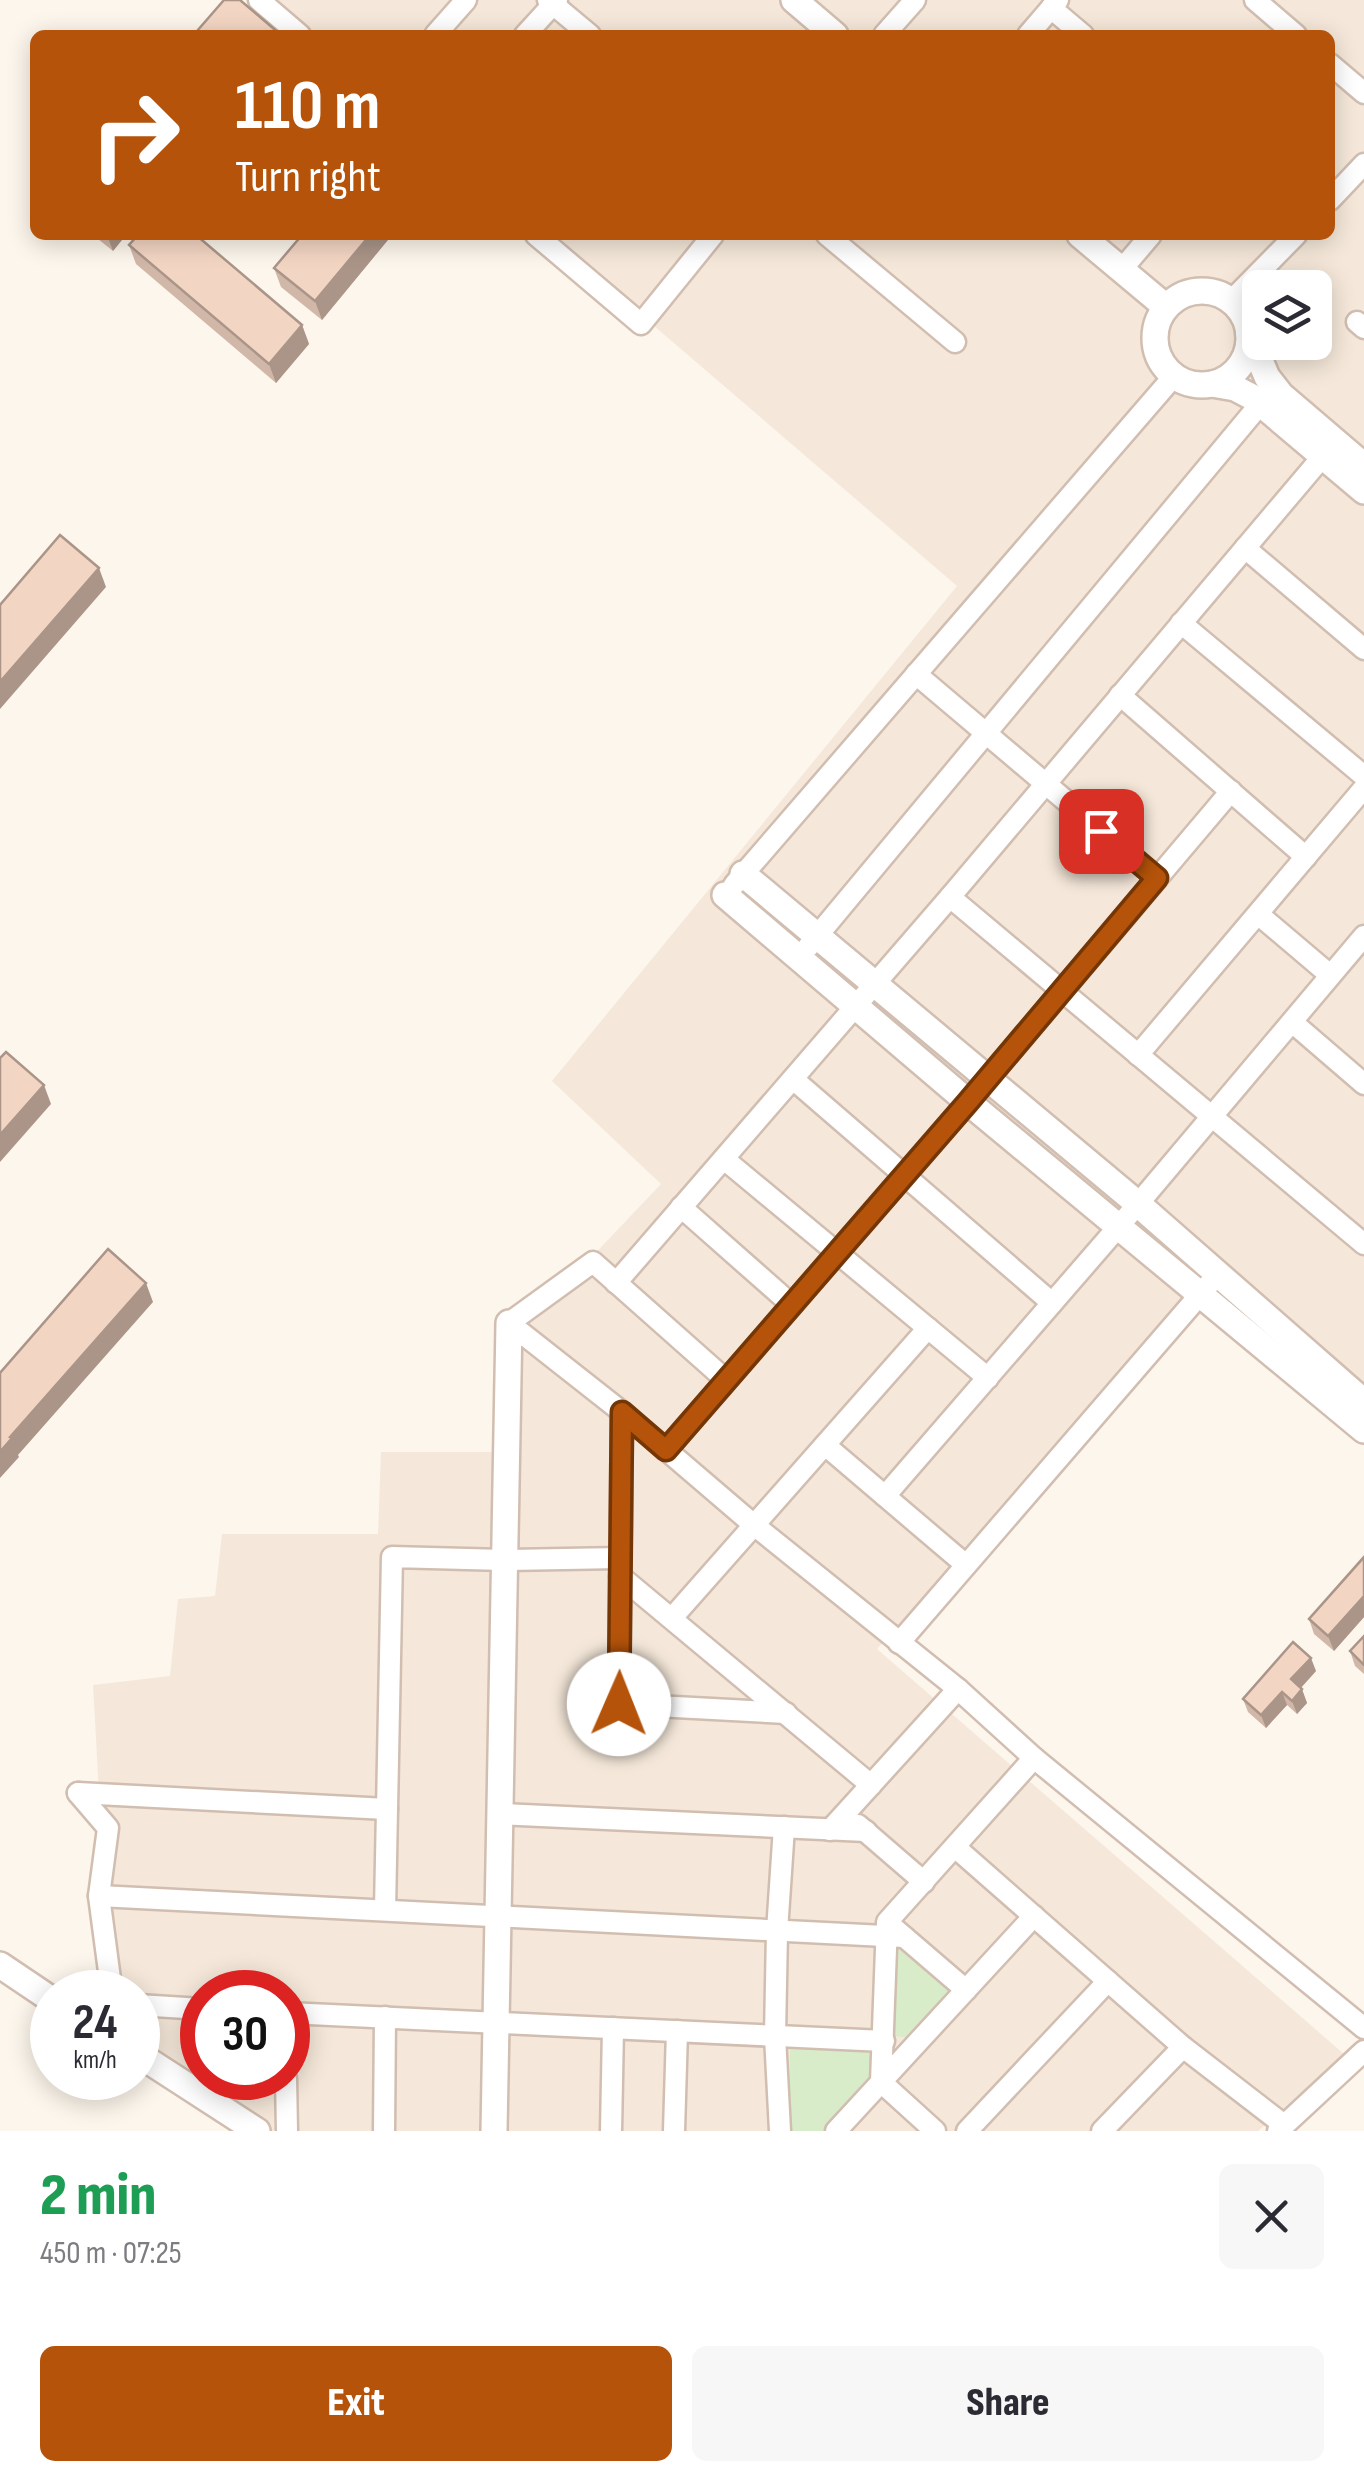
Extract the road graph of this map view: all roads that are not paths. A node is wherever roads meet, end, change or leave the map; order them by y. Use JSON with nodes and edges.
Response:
{"nodes":[{"id":1,"x":258,"y":0,"type":"edge"},
{"id":2,"x":466,"y":0,"type":"edge"},
{"id":3,"x":795,"y":0,"type":"edge"},
{"id":4,"x":915,"y":0,"type":"edge"},
{"id":5,"x":1255,"y":0,"type":"edge"},
{"id":6,"x":553,"y":1,"type":"edge"},
{"id":7,"x":1055,"y":4,"type":"edge"},
{"id":8,"x":294,"y":30,"type":"edge"},
{"id":9,"x":440,"y":30,"type":"edge"},
{"id":10,"x":529,"y":30,"type":"edge"},
{"id":11,"x":585,"y":30,"type":"edge"},
{"id":12,"x":830,"y":30,"type":"edge"},
{"id":13,"x":888,"y":30,"type":"edge"},
{"id":14,"x":1032,"y":30,"type":"edge"},
{"id":15,"x":1079,"y":30,"type":"edge"},
{"id":16,"x":1290,"y":30,"type":"edge"},
{"id":17,"x":1335,"y":68,"type":"edge"},
{"id":18,"x":1364,"y":92,"type":"edge"},
{"id":19,"x":1362,"y":172,"type":"edge"},
{"id":20,"x":1335,"y":196,"type":"edge"},
{"id":21,"x":542,"y":240,"type":"edge"},
{"id":22,"x":709,"y":240,"type":"edge"},
{"id":23,"x":833,"y":240,"type":"edge"},
{"id":24,"x":1086,"y":240,"type":"edge"},
{"id":25,"x":1147,"y":240,"type":"edge"},
{"id":26,"x":1291,"y":240,"type":"edge"},
{"id":27,"x":1122,"y":269,"type":"junction"},
{"id":28,"x":1231,"y":301,"type":"junction"},
{"id":29,"x":1166,"y":307,"type":"junction"},
{"id":30,"x":1242,"y":312,"type":"edge"},
{"id":31,"x":955,"y":342,"type":"dead end"},
{"id":32,"x":1243,"y":360,"type":"edge"},
{"id":33,"x":1260,"y":360,"type":"edge"},
{"id":34,"x":1174,"y":376,"type":"junction"},
{"id":35,"x":1212,"y":384,"type":"junction"},
{"id":36,"x":1262,"y":403,"type":"junction"},
{"id":37,"x":1323,"y":456,"type":"junction"},
{"id":38,"x":1364,"y":466,"type":"edge"},
{"id":39,"x":1364,"y":491,"type":"edge"},
{"id":40,"x":1245,"y":548,"type":"junction"},
{"id":41,"x":1181,"y":623,"type":"junction"},
{"id":42,"x":1364,"y":649,"type":"edge"},
{"id":43,"x":916,"y":674,"type":"junction"},
{"id":44,"x":1120,"y":695,"type":"junction"},
{"id":45,"x":986,"y":734,"type":"junction"},
{"id":46,"x":1364,"y":776,"type":"edge"},
{"id":47,"x":1045,"y":784,"type":"junction"},
{"id":48,"x":1364,"y":788,"type":"edge"},
{"id":49,"x":1231,"y":791,"type":"junction"},
{"id":50,"x":1306,"y":856,"type":"junction"},
{"id":51,"x":744,"y":874,"type":"junction"},
{"id":52,"x":1157,"y":878,"type":"junction"},
{"id":53,"x":725,"y":895,"type":"joint"},
{"id":54,"x":950,"y":897,"type":"junction"},
{"id":55,"x":1258,"y":914,"type":"junction"},
{"id":56,"x":816,"y":936,"type":"junction"},
{"id":57,"x":1364,"y":936,"type":"edge"},
{"id":58,"x":798,"y":958,"type":"junction"},
{"id":59,"x":1330,"y":975,"type":"junction"},
{"id":60,"x":876,"y":983,"type":"junction"},
{"id":61,"x":1062,"y":990,"type":"junction"},
{"id":62,"x":856,"y":1006,"type":"junction"},
{"id":63,"x":1292,"y":1022,"type":"junction"},
{"id":64,"x":1138,"y":1055,"type":"junction"},
{"id":65,"x":793,"y":1079,"type":"junction"},
{"id":66,"x":987,"y":1079,"type":"junction"},
{"id":67,"x":1364,"y":1084,"type":"edge"},
{"id":68,"x":968,"y":1102,"type":"junction"},
{"id":69,"x":1212,"y":1116,"type":"junction"},
{"id":70,"x":724,"y":1159,"type":"junction"},
{"id":71,"x":904,"y":1175,"type":"junction"},
{"id":72,"x":1138,"y":1204,"type":"junction"},
{"id":73,"x":681,"y":1208,"type":"junction"},
{"id":74,"x":1118,"y":1226,"type":"junction"},
{"id":75,"x":1364,"y":1244,"type":"edge"},
{"id":76,"x":837,"y":1253,"type":"junction"},
{"id":77,"x":1218,"y":1274,"type":"junction"},
{"id":78,"x":616,"y":1283,"type":"junction"},
{"id":79,"x":1199,"y":1294,"type":"junction"},
{"id":80,"x":1052,"y":1303,"type":"junction"},
{"id":81,"x":792,"y":1305,"type":"junction"},
{"id":82,"x":509,"y":1323,"type":"junction"},
{"id":83,"x":928,"y":1328,"type":"junction"},
{"id":84,"x":988,"y":1378,"type":"junction"},
{"id":85,"x":726,"y":1380,"type":"junction"},
{"id":86,"x":1364,"y":1402,"type":"edge"},
{"id":87,"x":622,"y":1412,"type":"junction"},
{"id":88,"x":1364,"y":1430,"type":"edge"},
{"id":89,"x":825,"y":1445,"type":"junction"},
{"id":90,"x":666,"y":1450,"type":"junction"},
{"id":91,"x":885,"y":1496,"type":"junction"},
{"id":92,"x":754,"y":1525,"type":"junction"},
{"id":93,"x":504,"y":1560,"type":"junction"},
{"id":94,"x":966,"y":1566,"type":"junction"},
{"id":95,"x":620,"y":1568,"type":"junction"},
{"id":96,"x":672,"y":1618,"type":"junction"},
{"id":97,"x":899,"y":1643,"type":"junction"},
{"id":98,"x":958,"y":1689,"type":"junction"},
{"id":99,"x":786,"y":1713,"type":"junction"},
{"id":100,"x":1034,"y":1758,"type":"junction"},
{"id":101,"x":871,"y":1785,"type":"junction"},
{"id":102,"x":387,"y":1808,"type":"junction"},
{"id":103,"x":500,"y":1814,"type":"junction"},
{"id":104,"x":845,"y":1814,"type":"junction"},
{"id":105,"x":784,"y":1828,"type":"junction"},
{"id":106,"x":830,"y":1830,"type":"junction"},
{"id":107,"x":866,"y":1832,"type":"junction"},
{"id":108,"x":955,"y":1847,"type":"junction"},
{"id":109,"x":924,"y":1882,"type":"junction"},
{"id":110,"x":99,"y":1896,"type":"junction"},
{"id":111,"x":385,"y":1910,"type":"junction"},
{"id":112,"x":498,"y":1916,"type":"junction"},
{"id":113,"x":1034,"y":1916,"type":"junction"},
{"id":114,"x":777,"y":1930,"type":"junction"},
{"id":115,"x":892,"y":1932,"type":"junction"},
{"id":116,"x":0,"y":1965,"type":"edge"},
{"id":117,"x":109,"y":1970,"type":"edge"},
{"id":118,"x":1108,"y":1981,"type":"junction"},
{"id":119,"x":30,"y":1985,"type":"edge"},
{"id":120,"x":966,"y":1990,"type":"junction"},
{"id":121,"x":310,"y":2014,"type":"edge"},
{"id":122,"x":385,"y":2017,"type":"junction"},
{"id":123,"x":496,"y":2023,"type":"junction"},
{"id":124,"x":1363,"y":2025,"type":"edge"},
{"id":125,"x":613,"y":2028,"type":"junction"},
{"id":126,"x":677,"y":2032,"type":"junction"},
{"id":127,"x":776,"y":2036,"type":"junction"},
{"id":128,"x":884,"y":2041,"type":"junction"},
{"id":129,"x":1183,"y":2046,"type":"junction"},
{"id":130,"x":1364,"y":2051,"type":"edge"},
{"id":131,"x":160,"y":2068,"type":"edge"},
{"id":132,"x":881,"y":2082,"type":"junction"},
{"id":133,"x":286,"y":2100,"type":"edge"},
{"id":134,"x":1281,"y":2128,"type":"edge"},
{"id":135,"x":256,"y":2131,"type":"edge"},
{"id":136,"x":287,"y":2131,"type":"edge"},
{"id":137,"x":384,"y":2131,"type":"edge"},
{"id":138,"x":494,"y":2131,"type":"edge"},
{"id":139,"x":611,"y":2131,"type":"edge"},
{"id":140,"x":674,"y":2131,"type":"edge"},
{"id":141,"x":780,"y":2131,"type":"edge"},
{"id":142,"x":836,"y":2131,"type":"edge"},
{"id":143,"x":935,"y":2131,"type":"edge"},
{"id":144,"x":968,"y":2131,"type":"edge"},
{"id":145,"x":1102,"y":2131,"type":"edge"}],
"edges":[{"from":1,"to":8,"type":"street"},
{"from":2,"to":9,"type":"street"},
{"from":3,"to":12,"type":"street"},
{"from":4,"to":13,"type":"street"},
{"from":5,"to":16,"type":"street"},
{"from":6,"to":10,"type":"street"},
{"from":6,"to":11,"type":"street"},
{"from":7,"to":14,"type":"street"},
{"from":7,"to":15,"type":"street"},
{"from":17,"to":18,"type":"street"},
{"from":19,"to":20,"type":"street"},
{"from":21,"to":22,"type":"street"},
{"from":23,"to":31,"type":"street"},
{"from":24,"to":27,"type":"street"},
{"from":25,"to":27,"type":"street"},
{"from":26,"to":28,"type":"street"},
{"from":27,"to":29,"type":"street"},
{"from":28,"to":29,"type":"street"},
{"from":28,"to":30,"type":"street"},
{"from":29,"to":34,"type":"street"},
{"from":32,"to":35,"type":"street"},
{"from":33,"to":38,"type":"street"},
{"from":34,"to":35,"type":"street"},
{"from":34,"to":43,"type":"street"},
{"from":35,"to":36,"type":"street"},
{"from":36,"to":37,"type":"street"},
{"from":36,"to":45,"type":"street"},
{"from":37,"to":39,"type":"street"},
{"from":37,"to":40,"type":"street"},
{"from":40,"to":41,"type":"street"},
{"from":40,"to":42,"type":"street"},
{"from":41,"to":44,"type":"street"},
{"from":41,"to":46,"type":"street"},
{"from":43,"to":45,"type":"street"},
{"from":43,"to":51,"type":"street"},
{"from":44,"to":47,"type":"street"},
{"from":44,"to":49,"type":"street"},
{"from":45,"to":47,"type":"street"},
{"from":45,"to":56,"type":"street"},
{"from":47,"to":52,"type":"street"},
{"from":47,"to":54,"type":"street"},
{"from":48,"to":50,"type":"street"},
{"from":49,"to":50,"type":"street"},
{"from":49,"to":52,"type":"street"},
{"from":50,"to":55,"type":"street"},
{"from":51,"to":53,"type":"street"},
{"from":51,"to":56,"type":"street"},
{"from":52,"to":61,"type":"street"},
{"from":53,"to":58,"type":"street"},
{"from":54,"to":60,"type":"street"},
{"from":54,"to":61,"type":"street"},
{"from":55,"to":59,"type":"street"},
{"from":55,"to":64,"type":"street"},
{"from":56,"to":58,"type":"street"},
{"from":56,"to":60,"type":"street"},
{"from":57,"to":59,"type":"street"},
{"from":58,"to":62,"type":"street"},
{"from":59,"to":63,"type":"street"},
{"from":60,"to":62,"type":"street"},
{"from":60,"to":66,"type":"street"},
{"from":61,"to":64,"type":"street"},
{"from":61,"to":66,"type":"street"},
{"from":62,"to":65,"type":"street"},
{"from":62,"to":68,"type":"street"},
{"from":63,"to":67,"type":"street"},
{"from":63,"to":69,"type":"street"},
{"from":64,"to":69,"type":"street"},
{"from":65,"to":70,"type":"street"},
{"from":65,"to":71,"type":"street"},
{"from":66,"to":68,"type":"street"},
{"from":66,"to":72,"type":"street"},
{"from":68,"to":71,"type":"street"},
{"from":68,"to":74,"type":"street"},
{"from":69,"to":72,"type":"street"},
{"from":69,"to":75,"type":"street"},
{"from":70,"to":73,"type":"street"},
{"from":70,"to":76,"type":"street"},
{"from":71,"to":76,"type":"street"},
{"from":71,"to":80,"type":"street"},
{"from":72,"to":74,"type":"street"},
{"from":72,"to":77,"type":"street"},
{"from":73,"to":78,"type":"street"},
{"from":73,"to":81,"type":"street"},
{"from":74,"to":79,"type":"street"},
{"from":74,"to":80,"type":"street"},
{"from":76,"to":81,"type":"street"},
{"from":76,"to":83,"type":"street"},
{"from":77,"to":79,"type":"street"},
{"from":77,"to":86,"type":"street"},
{"from":78,"to":82,"type":"street"},
{"from":78,"to":85,"type":"street"},
{"from":79,"to":88,"type":"street"},
{"from":79,"to":94,"type":"street"},
{"from":80,"to":84,"type":"street"},
{"from":81,"to":85,"type":"street"},
{"from":82,"to":87,"type":"street"},
{"from":82,"to":93,"type":"street"},
{"from":83,"to":84,"type":"street"},
{"from":83,"to":89,"type":"street"},
{"from":84,"to":91,"type":"street"},
{"from":85,"to":90,"type":"street"},
{"from":87,"to":90,"type":"street"},
{"from":87,"to":95,"type":"street"},
{"from":89,"to":91,"type":"street"},
{"from":89,"to":92,"type":"street"},
{"from":90,"to":92,"type":"street"},
{"from":91,"to":94,"type":"street"},
{"from":92,"to":96,"type":"street"},
{"from":92,"to":97,"type":"street"},
{"from":93,"to":95,"type":"street"},
{"from":93,"to":102,"type":"street"},
{"from":93,"to":103,"type":"street"},
{"from":94,"to":97,"type":"street"},
{"from":95,"to":96,"type":"street"},
{"from":95,"to":99,"type":"street"},
{"from":96,"to":99,"type":"street"},
{"from":97,"to":98,"type":"street"},
{"from":98,"to":100,"type":"street"},
{"from":98,"to":101,"type":"street"},
{"from":99,"to":101,"type":"street"},
{"from":100,"to":108,"type":"street"},
{"from":100,"to":124,"type":"street"},
{"from":101,"to":104,"type":"street"},
{"from":102,"to":110,"type":"street"},
{"from":102,"to":111,"type":"street"},
{"from":103,"to":105,"type":"street"},
{"from":103,"to":112,"type":"street"},
{"from":104,"to":106,"type":"street"},
{"from":104,"to":107,"type":"street"},
{"from":105,"to":106,"type":"street"},
{"from":105,"to":114,"type":"street"},
{"from":106,"to":107,"type":"street"},
{"from":107,"to":109,"type":"street"},
{"from":108,"to":109,"type":"street"},
{"from":108,"to":113,"type":"street"},
{"from":109,"to":115,"type":"street"},
{"from":110,"to":111,"type":"street"},
{"from":110,"to":117,"type":"street"},
{"from":111,"to":112,"type":"street"},
{"from":112,"to":114,"type":"street"},
{"from":112,"to":123,"type":"street"},
{"from":113,"to":118,"type":"street"},
{"from":113,"to":120,"type":"street"},
{"from":114,"to":115,"type":"street"},
{"from":114,"to":127,"type":"street"},
{"from":115,"to":120,"type":"street"},
{"from":115,"to":128,"type":"street"},
{"from":116,"to":119,"type":"street"},
{"from":118,"to":129,"type":"street"},
{"from":118,"to":144,"type":"street"},
{"from":120,"to":132,"type":"street"},
{"from":121,"to":122,"type":"street"},
{"from":122,"to":123,"type":"street"},
{"from":122,"to":137,"type":"street"},
{"from":123,"to":125,"type":"street"},
{"from":123,"to":138,"type":"street"},
{"from":125,"to":126,"type":"street"},
{"from":125,"to":139,"type":"street"},
{"from":126,"to":127,"type":"street"},
{"from":126,"to":140,"type":"street"},
{"from":127,"to":128,"type":"street"},
{"from":127,"to":141,"type":"street"},
{"from":128,"to":132,"type":"street"},
{"from":129,"to":134,"type":"street"},
{"from":129,"to":145,"type":"street"},
{"from":130,"to":134,"type":"street"},
{"from":131,"to":135,"type":"street"},
{"from":132,"to":142,"type":"street"},
{"from":132,"to":143,"type":"street"},
{"from":133,"to":136,"type":"street"}]}
